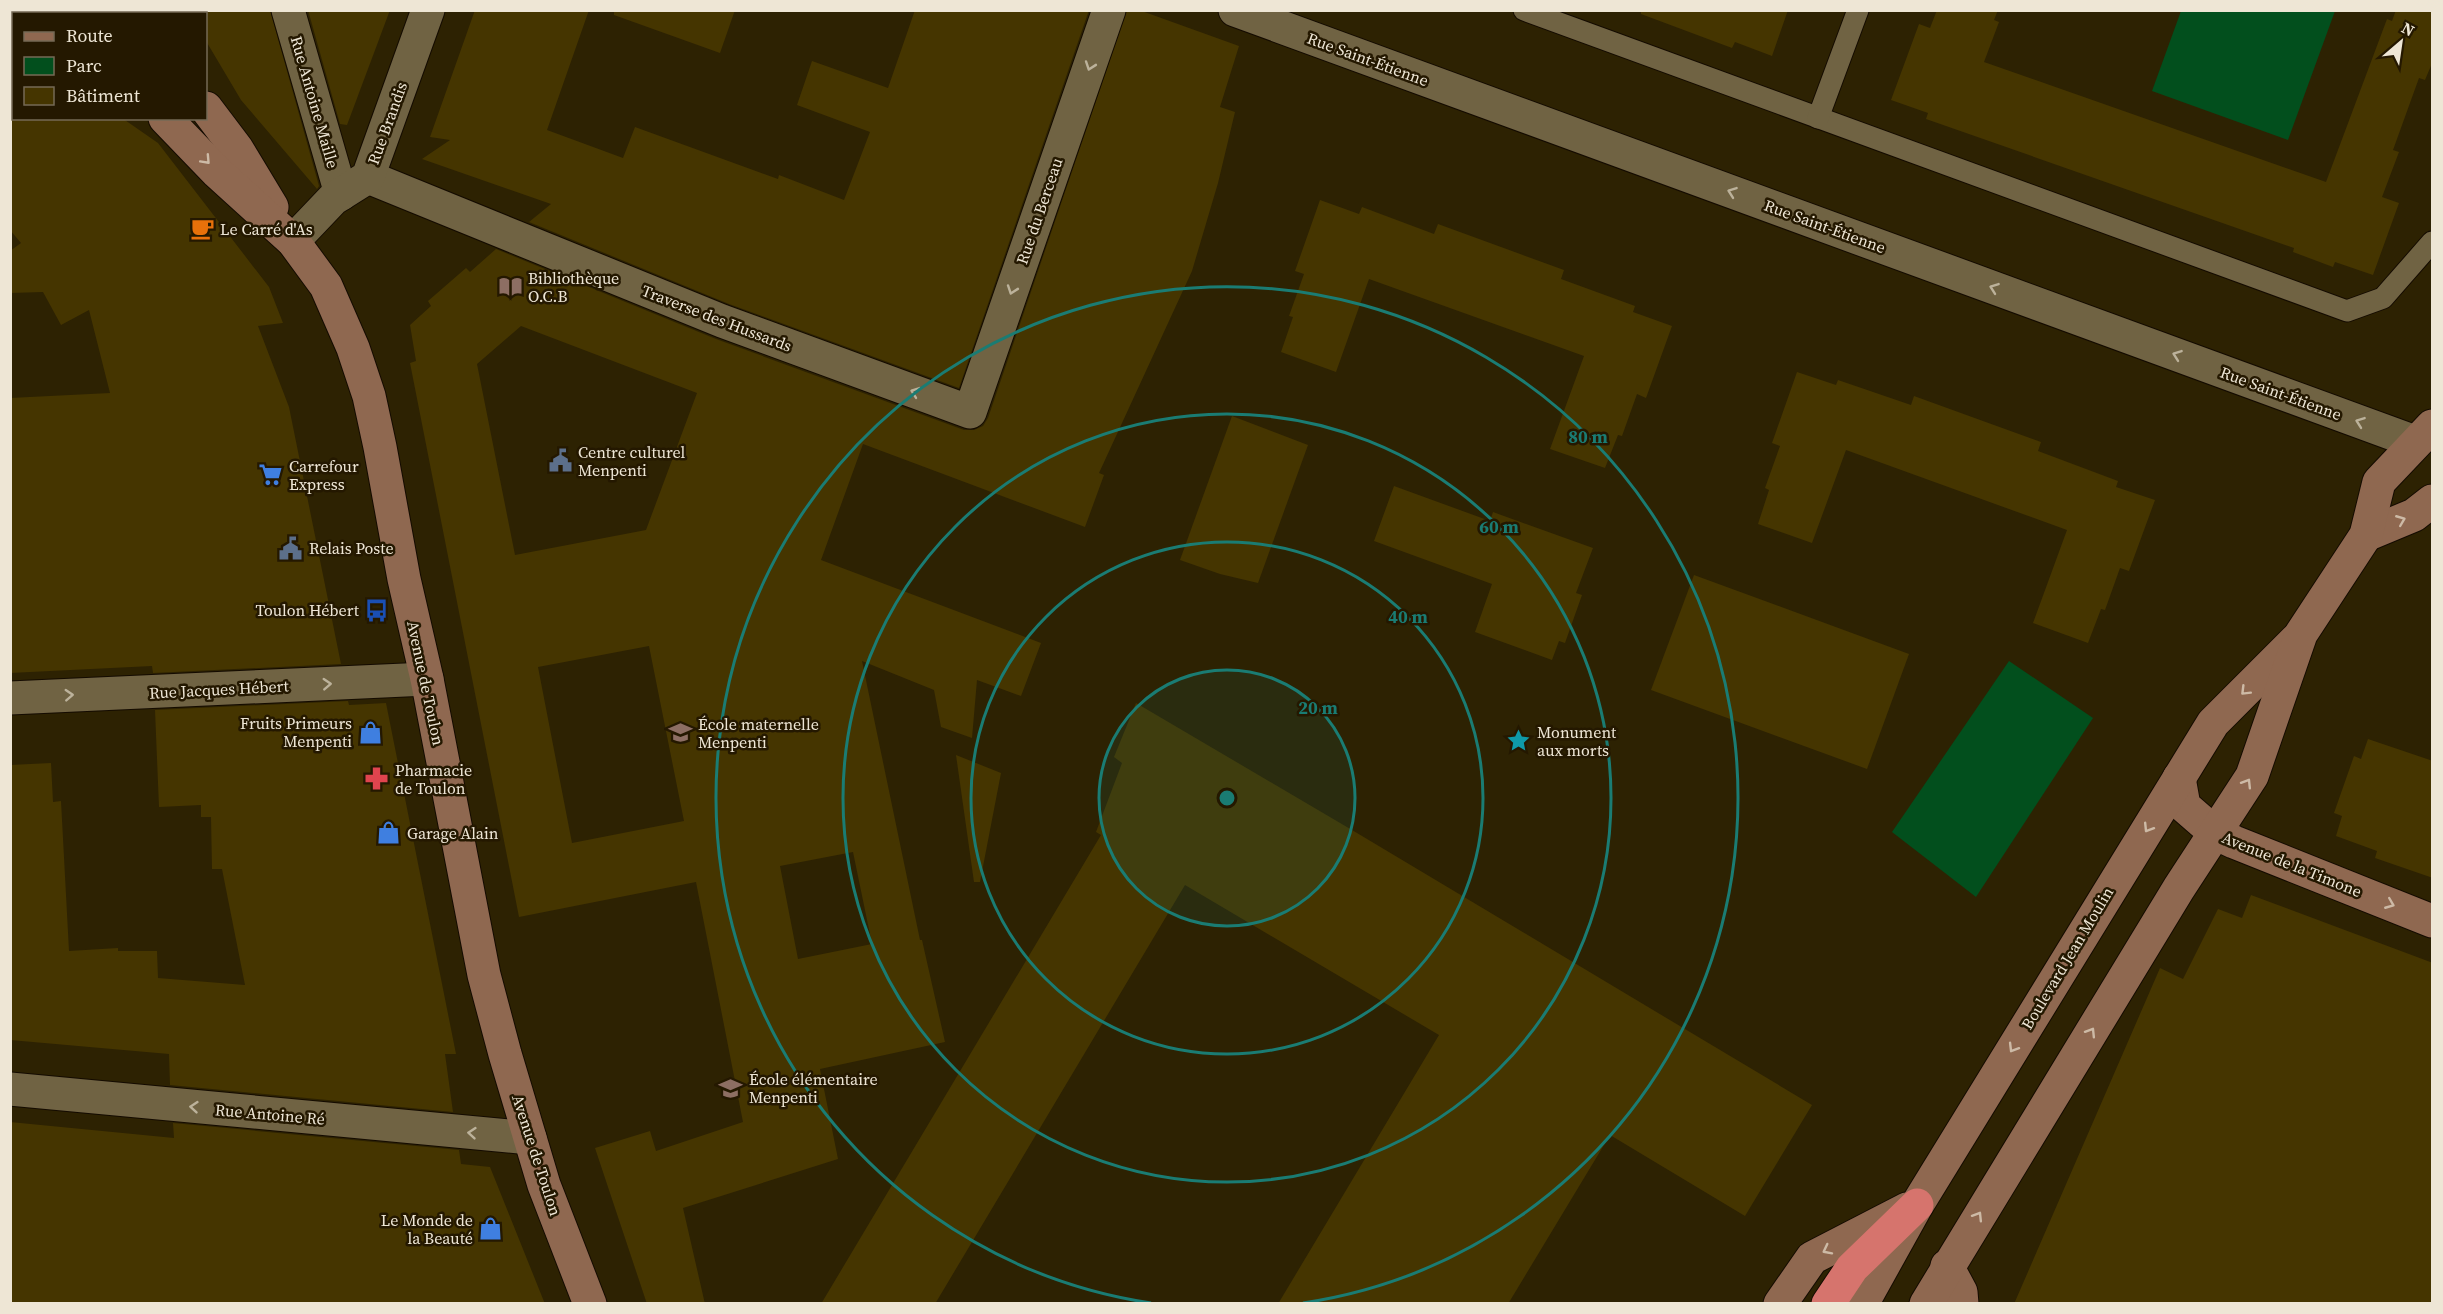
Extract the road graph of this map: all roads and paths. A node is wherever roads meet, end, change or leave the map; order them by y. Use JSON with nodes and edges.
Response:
{"nodes":[{"id":1,"x":288,"y":10,"type":"edge"},
{"id":2,"x":428,"y":10,"type":"edge"},
{"id":3,"x":1109,"y":10,"type":"edge"},
{"id":4,"x":1235,"y":10,"type":"edge"},
{"id":5,"x":1524,"y":10,"type":"edge"},
{"id":6,"x":1858,"y":10,"type":"edge"},
{"id":7,"x":207,"y":109,"type":"edge"},
{"id":8,"x":1818,"y":118,"type":"junction"},
{"id":9,"x":167,"y":120,"type":"edge"},
{"id":10,"x":354,"y":185,"type":"junction"},
{"id":11,"x":293,"y":241,"type":"junction"},
{"id":12,"x":2433,"y":242,"type":"edge"},
{"id":13,"x":970,"y":412,"type":"joint"},
{"id":14,"x":2424,"y":434,"type":"edge"},
{"id":15,"x":2433,"y":501,"type":"edge"},
{"id":16,"x":2366,"y":534,"type":"junction"},
{"id":17,"x":2301,"y":634,"type":"junction"},
{"id":18,"x":427,"y":679,"type":"junction"},
{"id":19,"x":10,"y":698,"type":"edge"},
{"id":20,"x":2179,"y":778,"type":"junction"},
{"id":21,"x":2215,"y":832,"type":"junction"},
{"id":22,"x":2433,"y":921,"type":"edge"},
{"id":23,"x":10,"y":1089,"type":"edge"},
{"id":24,"x":530,"y":1138,"type":"junction"},
{"id":25,"x":1917,"y":1204,"type":"junction"},
{"id":26,"x":1947,"y":1266,"type":"junction"},
{"id":27,"x":590,"y":1304,"type":"edge"},
{"id":28,"x":1780,"y":1304,"type":"edge"},
{"id":29,"x":1828,"y":1304,"type":"edge"},
{"id":30,"x":1862,"y":1304,"type":"edge"},
{"id":31,"x":1926,"y":1304,"type":"edge"},
{"id":32,"x":1962,"y":1304,"type":"edge"}],
"edges":[{"from":1,"to":10,"type":"street","name":"Rue Antoine Maille"},
{"from":2,"to":10,"type":"street","name":"Rue Brandis"},
{"from":3,"to":13,"type":"street","name":"Rue du Berceau","one_way":true},
{"from":14,"to":4,"type":"street","name":"Rue Saint-Étienne","one_way":true},
{"from":5,"to":8,"type":"lane"},
{"from":6,"to":8,"type":"lane"},
{"from":7,"to":11,"type":"main road"},
{"from":8,"to":12,"type":"lane"},
{"from":9,"to":11,"type":"main road","name":"Avenue de Toulon","one_way":true},
{"from":10,"to":11,"type":"street","name":"Rue Brandis"},
{"from":13,"to":10,"type":"street","name":"Traverse des Hussards","one_way":true},
{"from":11,"to":18,"type":"main road","name":"Avenue de Toulon"},
{"from":14,"to":16,"type":"main road","name":"Boulevard Jean Moulin"},
{"from":16,"to":15,"type":"main road","one_way":true},
{"from":16,"to":17,"type":"main road","name":"Boulevard Jean Moulin"},
{"from":17,"to":20,"type":"main road","name":"Boulevard Jean Moulin","one_way":true},
{"from":21,"to":17,"type":"main road","name":"Boulevard Jean Moulin","one_way":true},
{"from":19,"to":18,"type":"street","name":"Rue Jacques Hébert","one_way":true},
{"from":18,"to":24,"type":"main road","name":"Avenue de Toulon"},
{"from":20,"to":21,"type":"main road","name":"Avenue de la Timone"},
{"from":20,"to":25,"type":"main road","name":"Boulevard Jean Moulin","one_way":true},
{"from":21,"to":22,"type":"main road","name":"Avenue de la Timone","one_way":true},
{"from":26,"to":21,"type":"main road","name":"Boulevard Jean Moulin","one_way":true},
{"from":24,"to":23,"type":"street","name":"Rue Antoine Ré","one_way":true},
{"from":24,"to":27,"type":"main road","name":"Avenue de Toulon"},
{"from":25,"to":28,"type":"main road","one_way":true},
{"from":25,"to":29,"type":"highway"},
{"from":25,"to":30,"type":"main road","name":"Boulevard Jean Moulin"},
{"from":26,"to":31,"type":"main road","name":"Boulevard Jean Moulin"},
{"from":26,"to":32,"type":"main road"}]}
